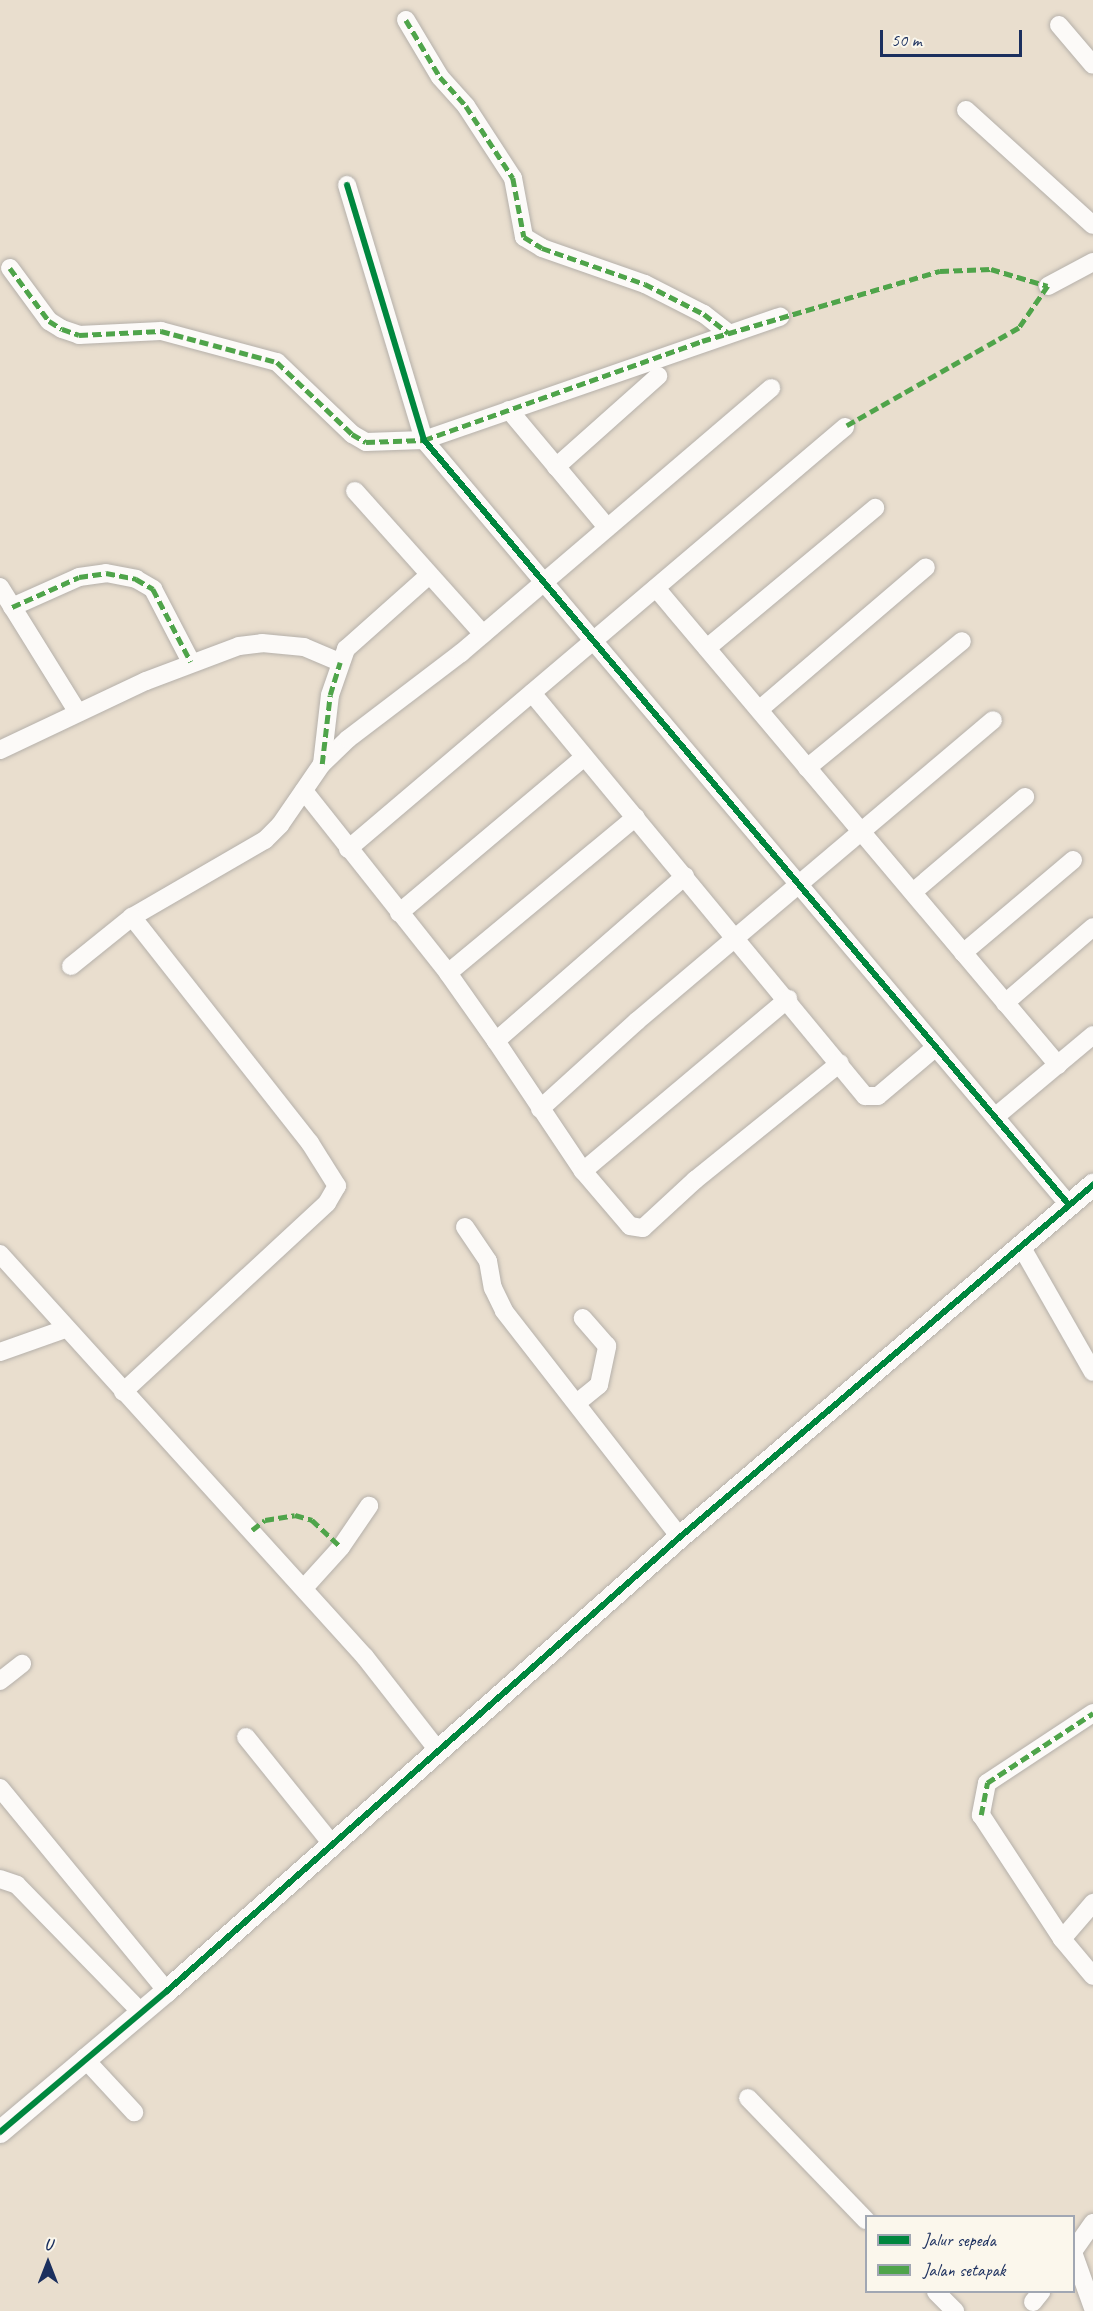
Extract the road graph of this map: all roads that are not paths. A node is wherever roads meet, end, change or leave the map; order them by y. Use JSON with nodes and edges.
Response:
{"nodes":[{"id":1,"x":406,"y":20,"type":"dead end"},
{"id":2,"x":1059,"y":25,"type":"dead end"},
{"id":3,"x":1093,"y":65,"type":"edge"},
{"id":4,"x":966,"y":110,"type":"dead end"},
{"id":5,"x":347,"y":184,"type":"dead end"},
{"id":6,"x":1093,"y":225,"type":"edge"},
{"id":7,"x":1093,"y":262,"type":"edge"},
{"id":8,"x":10,"y":268,"type":"dead end"},
{"id":9,"x":1048,"y":286,"type":"dead end"},
{"id":10,"x":780,"y":317,"type":"dead end"},
{"id":11,"x":728,"y":333,"type":"junction"},
{"id":12,"x":658,"y":376,"type":"dead end"},
{"id":13,"x":771,"y":388,"type":"dead end"},
{"id":14,"x":509,"y":410,"type":"junction"},
{"id":15,"x":845,"y":427,"type":"dead end"},
{"id":16,"x":424,"y":440,"type":"junction"},
{"id":17,"x":556,"y":467,"type":"junction"},
{"id":18,"x":355,"y":491,"type":"dead end"},
{"id":19,"x":875,"y":508,"type":"dead end"},
{"id":20,"x":607,"y":527,"type":"junction"},
{"id":21,"x":926,"y":567,"type":"dead end"},
{"id":22,"x":429,"y":575,"type":"junction"},
{"id":23,"x":545,"y":580,"type":"junction"},
{"id":24,"x":0,"y":587,"type":"edge"},
{"id":25,"x":656,"y":588,"type":"junction"},
{"id":26,"x":12,"y":607,"type":"junction"},
{"id":27,"x":483,"y":634,"type":"junction"},
{"id":28,"x":595,"y":639,"type":"junction"},
{"id":29,"x":962,"y":641,"type":"dead end"},
{"id":30,"x":707,"y":648,"type":"junction"},
{"id":31,"x":191,"y":662,"type":"junction"},
{"id":32,"x":340,"y":662,"type":"junction"},
{"id":33,"x":532,"y":693,"type":"junction"},
{"id":34,"x":759,"y":710,"type":"junction"},
{"id":35,"x":77,"y":711,"type":"junction"},
{"id":36,"x":993,"y":720,"type":"dead end"},
{"id":37,"x":0,"y":750,"type":"edge"},
{"id":38,"x":584,"y":757,"type":"junction"},
{"id":39,"x":322,"y":764,"type":"junction"},
{"id":40,"x":807,"y":768,"type":"junction"},
{"id":41,"x":304,"y":791,"type":"junction"},
{"id":42,"x":1025,"y":797,"type":"dead end"},
{"id":43,"x":636,"y":817,"type":"junction"},
{"id":44,"x":863,"y":832,"type":"junction"},
{"id":45,"x":348,"y":849,"type":"junction"},
{"id":46,"x":1073,"y":860,"type":"dead end"},
{"id":47,"x":685,"y":876,"type":"junction"},
{"id":48,"x":799,"y":884,"type":"junction"},
{"id":49,"x":913,"y":892,"type":"junction"},
{"id":50,"x":399,"y":913,"type":"junction"},
{"id":51,"x":132,"y":917,"type":"junction"},
{"id":52,"x":1093,"y":927,"type":"edge"},
{"id":53,"x":737,"y":939,"type":"junction"},
{"id":54,"x":963,"y":953,"type":"junction"},
{"id":55,"x":71,"y":966,"type":"dead end"},
{"id":56,"x":448,"y":973,"type":"junction"},
{"id":57,"x":788,"y":999,"type":"junction"},
{"id":58,"x":1005,"y":1003,"type":"junction"},
{"id":59,"x":1093,"y":1035,"type":"edge"},
{"id":60,"x":496,"y":1041,"type":"junction"},
{"id":61,"x":936,"y":1047,"type":"junction"},
{"id":62,"x":840,"y":1063,"type":"junction"},
{"id":63,"x":1058,"y":1065,"type":"junction"},
{"id":64,"x":540,"y":1109,"type":"junction"},
{"id":65,"x":995,"y":1117,"type":"junction"},
{"id":66,"x":583,"y":1171,"type":"junction"},
{"id":67,"x":1093,"y":1185,"type":"edge"},
{"id":68,"x":1070,"y":1205,"type":"junction"},
{"id":69,"x":465,"y":1227,"type":"dead end"},
{"id":70,"x":1021,"y":1246,"type":"junction"},
{"id":71,"x":0,"y":1254,"type":"edge"},
{"id":72,"x":583,"y":1318,"type":"dead end"},
{"id":73,"x":65,"y":1329,"type":"junction"},
{"id":74,"x":0,"y":1352,"type":"edge"},
{"id":75,"x":1093,"y":1372,"type":"edge"},
{"id":76,"x":123,"y":1392,"type":"junction"},
{"id":77,"x":578,"y":1402,"type":"junction"},
{"id":78,"x":369,"y":1506,"type":"dead end"},
{"id":79,"x":680,"y":1537,"type":"junction"},
{"id":80,"x":304,"y":1588,"type":"junction"},
{"id":81,"x":22,"y":1664,"type":"dead end"},
{"id":82,"x":0,"y":1681,"type":"edge"},
{"id":83,"x":1093,"y":1713,"type":"edge"},
{"id":84,"x":246,"y":1737,"type":"dead end"},
{"id":85,"x":437,"y":1749,"type":"junction"},
{"id":86,"x":0,"y":1788,"type":"edge"},
{"id":87,"x":332,"y":1844,"type":"junction"},
{"id":88,"x":0,"y":1879,"type":"edge"},
{"id":89,"x":1093,"y":1903,"type":"edge"},
{"id":90,"x":1062,"y":1939,"type":"junction"},
{"id":91,"x":1093,"y":1976,"type":"edge"},
{"id":92,"x":167,"y":1991,"type":"junction"},
{"id":93,"x":140,"y":2011,"type":"junction"},
{"id":94,"x":84,"y":2058,"type":"junction"},
{"id":95,"x":748,"y":2098,"type":"dead end"},
{"id":96,"x":134,"y":2112,"type":"dead end"},
{"id":97,"x":0,"y":2132,"type":"edge"},
{"id":98,"x":865,"y":2218,"type":"edge"},
{"id":99,"x":1093,"y":2223,"type":"edge"},
{"id":100,"x":1075,"y":2249,"type":"edge"},
{"id":101,"x":1075,"y":2258,"type":"edge"},
{"id":102,"x":937,"y":2293,"type":"edge"},
{"id":103,"x":1093,"y":2308,"type":"edge"},
{"id":104,"x":955,"y":2311,"type":"edge"}],
"edges":[{"from":1,"to":11,"type":"street"},
{"from":2,"to":3,"type":"street"},
{"from":4,"to":6,"type":"street"},
{"from":5,"to":16,"type":"street"},
{"from":7,"to":9,"type":"street"},
{"from":8,"to":16,"type":"street"},
{"from":10,"to":11,"type":"street"},
{"from":11,"to":14,"type":"street"},
{"from":12,"to":17,"type":"street"},
{"from":13,"to":20,"type":"street"},
{"from":14,"to":16,"type":"street"},
{"from":14,"to":17,"type":"street"},
{"from":15,"to":25,"type":"street"},
{"from":16,"to":23,"type":"street"},
{"from":17,"to":20,"type":"street"},
{"from":18,"to":22,"type":"street"},
{"from":19,"to":30,"type":"street"},
{"from":20,"to":23,"type":"street"},
{"from":21,"to":34,"type":"street"},
{"from":22,"to":27,"type":"street"},
{"from":22,"to":32,"type":"street"},
{"from":23,"to":27,"type":"street"},
{"from":23,"to":28,"type":"street"},
{"from":24,"to":26,"type":"street"},
{"from":25,"to":28,"type":"street"},
{"from":25,"to":30,"type":"street"},
{"from":26,"to":31,"type":"street"},
{"from":26,"to":35,"type":"street"},
{"from":27,"to":39,"type":"street"},
{"from":28,"to":33,"type":"street"},
{"from":28,"to":48,"type":"street"},
{"from":29,"to":40,"type":"street"},
{"from":30,"to":34,"type":"street"},
{"from":31,"to":32,"type":"street"},
{"from":31,"to":35,"type":"street"},
{"from":32,"to":39,"type":"street"},
{"from":33,"to":38,"type":"street"},
{"from":33,"to":45,"type":"street"},
{"from":34,"to":40,"type":"street"},
{"from":35,"to":37,"type":"street"},
{"from":36,"to":44,"type":"street"},
{"from":38,"to":43,"type":"street"},
{"from":38,"to":50,"type":"street"},
{"from":39,"to":41,"type":"street"},
{"from":40,"to":44,"type":"street"},
{"from":41,"to":45,"type":"street"},
{"from":41,"to":51,"type":"street"},
{"from":42,"to":49,"type":"street"},
{"from":43,"to":47,"type":"street"},
{"from":43,"to":56,"type":"street"},
{"from":44,"to":48,"type":"street"},
{"from":44,"to":49,"type":"street"},
{"from":45,"to":50,"type":"street"},
{"from":46,"to":54,"type":"street"},
{"from":47,"to":53,"type":"street"},
{"from":47,"to":60,"type":"street"},
{"from":48,"to":53,"type":"street"},
{"from":48,"to":61,"type":"street"},
{"from":49,"to":54,"type":"street"},
{"from":50,"to":56,"type":"street"},
{"from":51,"to":55,"type":"street"},
{"from":51,"to":76,"type":"street"},
{"from":52,"to":58,"type":"street"},
{"from":53,"to":57,"type":"street"},
{"from":53,"to":64,"type":"street"},
{"from":54,"to":58,"type":"street"},
{"from":56,"to":60,"type":"street"},
{"from":57,"to":62,"type":"street"},
{"from":57,"to":66,"type":"street"},
{"from":58,"to":63,"type":"street"},
{"from":59,"to":63,"type":"street"},
{"from":60,"to":64,"type":"street"},
{"from":61,"to":62,"type":"street"},
{"from":61,"to":65,"type":"street"},
{"from":62,"to":66,"type":"street"},
{"from":63,"to":65,"type":"street"},
{"from":64,"to":66,"type":"street"},
{"from":65,"to":68,"type":"street"},
{"from":67,"to":68,"type":"street"},
{"from":68,"to":70,"type":"street"},
{"from":69,"to":77,"type":"street"},
{"from":70,"to":75,"type":"street"},
{"from":70,"to":79,"type":"street"},
{"from":71,"to":73,"type":"street"},
{"from":72,"to":77,"type":"street"},
{"from":73,"to":74,"type":"street"},
{"from":73,"to":76,"type":"street"},
{"from":76,"to":80,"type":"street"},
{"from":77,"to":79,"type":"street"},
{"from":78,"to":80,"type":"street"},
{"from":79,"to":85,"type":"street"},
{"from":80,"to":85,"type":"street"},
{"from":81,"to":82,"type":"street"},
{"from":83,"to":90,"type":"street"},
{"from":84,"to":87,"type":"street"},
{"from":85,"to":87,"type":"street"},
{"from":86,"to":92,"type":"street"},
{"from":87,"to":92,"type":"street"},
{"from":88,"to":93,"type":"street"},
{"from":89,"to":90,"type":"street"},
{"from":90,"to":91,"type":"street"},
{"from":92,"to":93,"type":"street"},
{"from":93,"to":94,"type":"street"},
{"from":94,"to":96,"type":"street"},
{"from":94,"to":97,"type":"street"},
{"from":95,"to":98,"type":"street"},
{"from":99,"to":100,"type":"street"},
{"from":101,"to":103,"type":"street"},
{"from":102,"to":104,"type":"street"}]}
